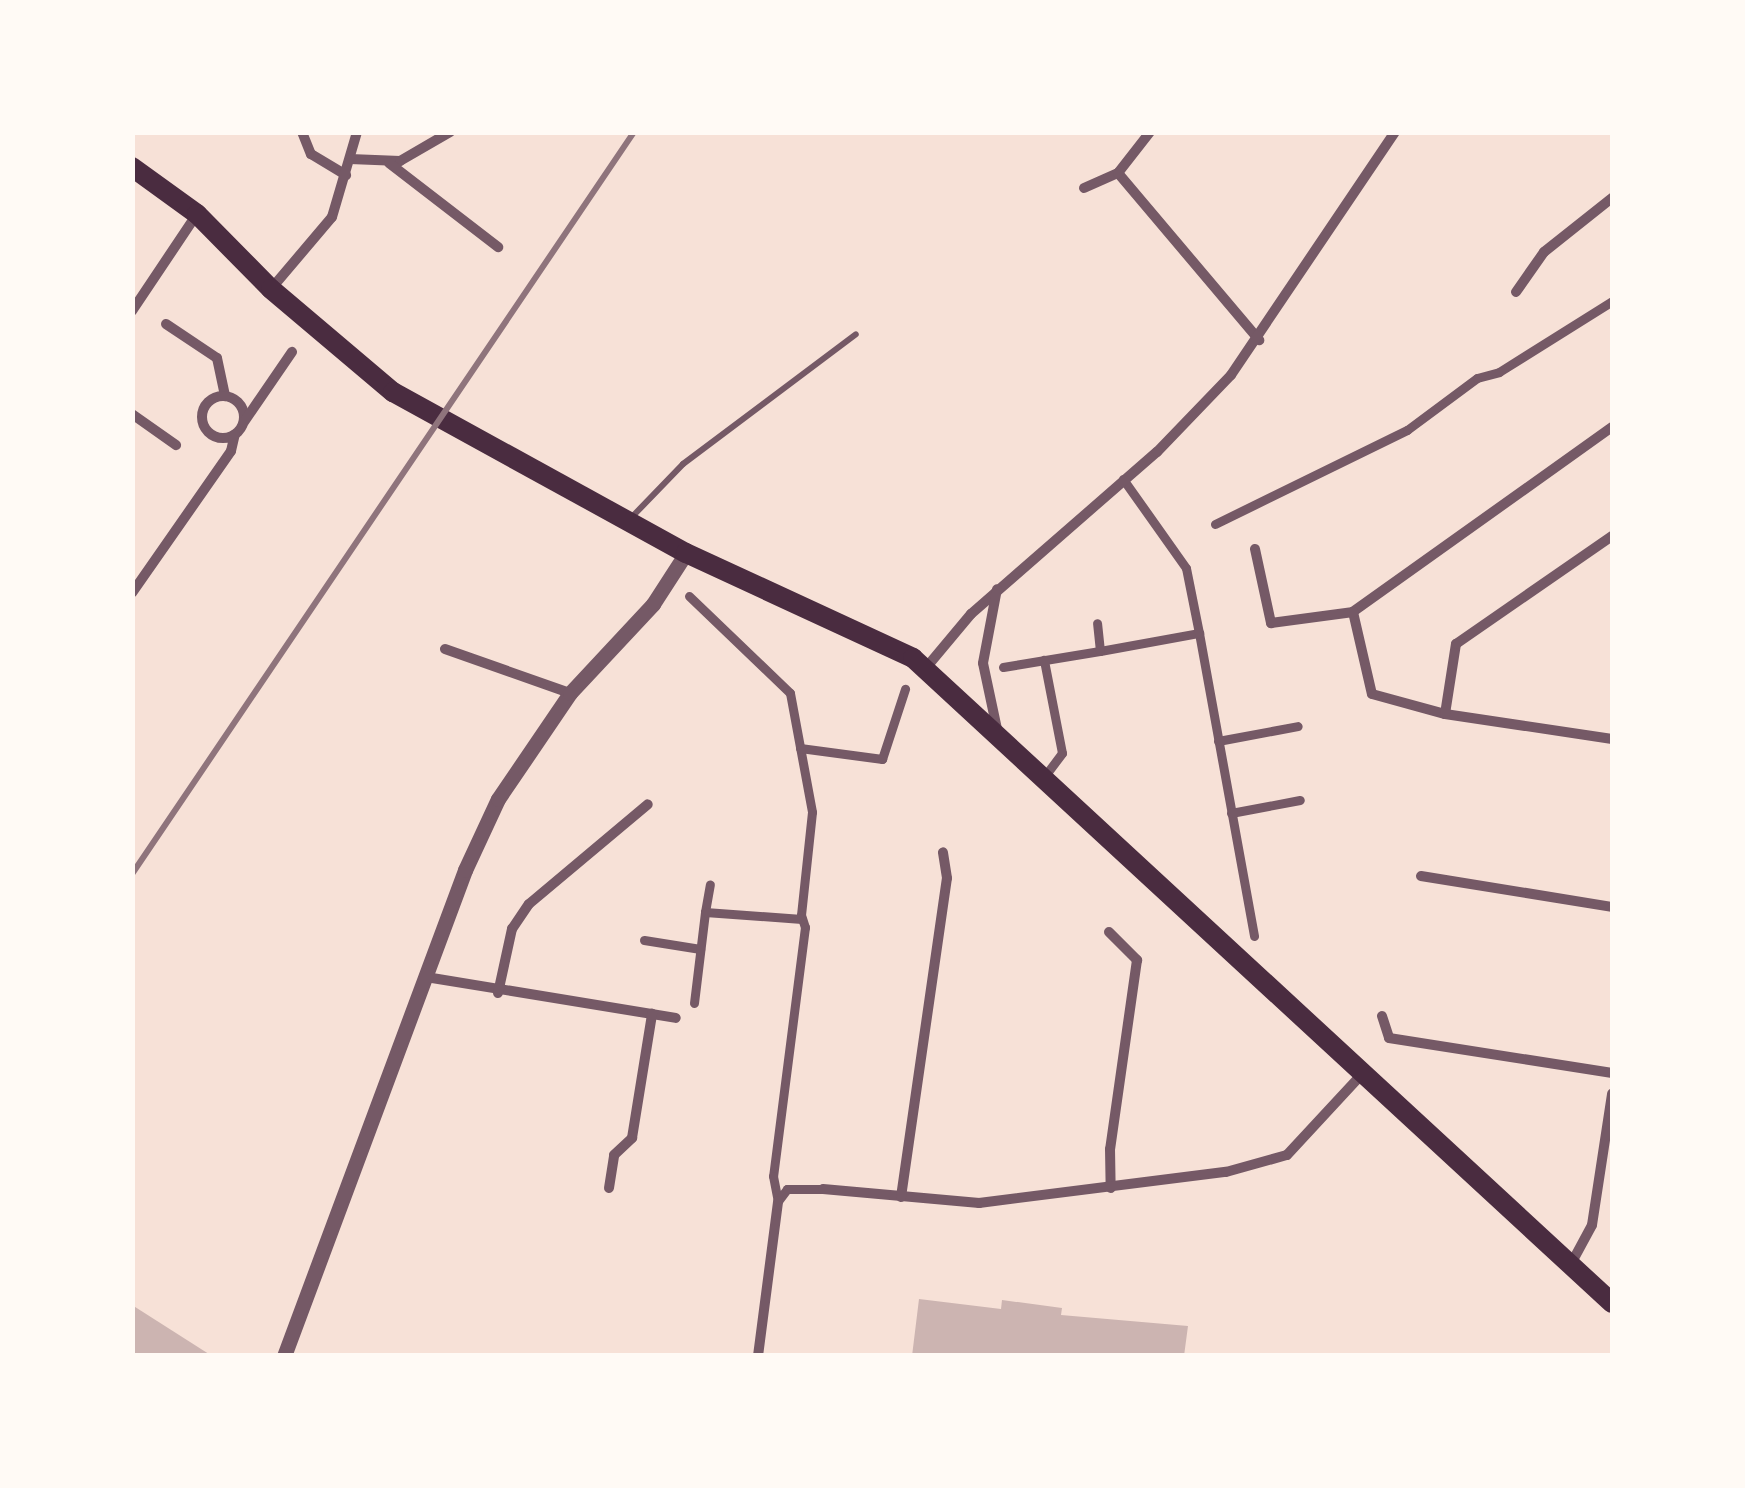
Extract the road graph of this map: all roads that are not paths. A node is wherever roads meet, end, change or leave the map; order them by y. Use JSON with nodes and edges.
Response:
{"nodes":[{"id":1,"x":302,"y":132,"type":"edge"},
{"id":2,"x":357,"y":132,"type":"edge"},
{"id":3,"x":450,"y":132,"type":"edge"},
{"id":4,"x":1150,"y":132,"type":"edge"},
{"id":5,"x":1395,"y":132,"type":"edge"},
{"id":6,"x":350,"y":158,"type":"junction"},
{"id":7,"x":389,"y":163,"type":"junction"},
{"id":8,"x":132,"y":167,"type":"edge"},
{"id":9,"x":1118,"y":173,"type":"junction"},
{"id":10,"x":346,"y":175,"type":"junction"},
{"id":11,"x":1084,"y":188,"type":"dead end"},
{"id":12,"x":1612,"y":198,"type":"edge"},
{"id":13,"x":197,"y":214,"type":"junction"},
{"id":14,"x":498,"y":247,"type":"dead end"},
{"id":15,"x":271,"y":289,"type":"junction"},
{"id":16,"x":1516,"y":292,"type":"dead end"},
{"id":17,"x":1612,"y":301,"type":"edge"},
{"id":18,"x":132,"y":311,"type":"edge"},
{"id":19,"x":166,"y":324,"type":"dead end"},
{"id":20,"x":856,"y":334,"type":"dead end"},
{"id":21,"x":1258,"y":340,"type":"junction"},
{"id":22,"x":292,"y":352,"type":"dead end"},
{"id":23,"x":224,"y":396,"type":"junction"},
{"id":24,"x":132,"y":414,"type":"edge"},
{"id":25,"x":243,"y":423,"type":"junction"},
{"id":26,"x":1612,"y":428,"type":"edge"},
{"id":27,"x":235,"y":434,"type":"junction"},
{"id":28,"x":176,"y":444,"type":"dead end"},
{"id":29,"x":1123,"y":479,"type":"junction"},
{"id":30,"x":626,"y":523,"type":"junction"},
{"id":31,"x":1215,"y":524,"type":"dead end"},
{"id":32,"x":1612,"y":536,"type":"edge"},
{"id":33,"x":1255,"y":549,"type":"dead end"},
{"id":34,"x":686,"y":554,"type":"junction"},
{"id":35,"x":998,"y":588,"type":"junction"},
{"id":36,"x":132,"y":593,"type":"edge"},
{"id":37,"x":689,"y":596,"type":"dead end"},
{"id":38,"x":1352,"y":612,"type":"junction"},
{"id":39,"x":1097,"y":623,"type":"dead end"},
{"id":40,"x":1199,"y":633,"type":"junction"},
{"id":41,"x":445,"y":649,"type":"dead end"},
{"id":42,"x":1100,"y":651,"type":"junction"},
{"id":43,"x":1044,"y":660,"type":"junction"},
{"id":44,"x":1003,"y":667,"type":"dead end"},
{"id":45,"x":925,"y":669,"type":"junction"},
{"id":46,"x":904,"y":689,"type":"dead end"},
{"id":47,"x":570,"y":693,"type":"junction"},
{"id":48,"x":1445,"y":714,"type":"junction"},
{"id":49,"x":1298,"y":726,"type":"dead end"},
{"id":50,"x":999,"y":736,"type":"junction"},
{"id":51,"x":1612,"y":740,"type":"edge"},
{"id":52,"x":1218,"y":741,"type":"junction"},
{"id":53,"x":800,"y":748,"type":"junction"},
{"id":54,"x":1044,"y":777,"type":"junction"},
{"id":55,"x":1300,"y":800,"type":"dead end"},
{"id":56,"x":648,"y":804,"type":"dead end"},
{"id":57,"x":1232,"y":813,"type":"junction"},
{"id":58,"x":943,"y":852,"type":"dead end"},
{"id":59,"x":1420,"y":876,"type":"dead end"},
{"id":60,"x":710,"y":884,"type":"dead end"},
{"id":61,"x":1612,"y":907,"type":"edge"},
{"id":62,"x":705,"y":912,"type":"junction"},
{"id":63,"x":802,"y":919,"type":"junction"},
{"id":64,"x":1109,"y":932,"type":"dead end"},
{"id":65,"x":1254,"y":936,"type":"dead end"},
{"id":66,"x":644,"y":940,"type":"dead end"},
{"id":67,"x":700,"y":949,"type":"junction"},
{"id":68,"x":426,"y":976,"type":"junction"},
{"id":69,"x":498,"y":992,"type":"junction"},
{"id":70,"x":694,"y":1002,"type":"dead end"},
{"id":71,"x":652,"y":1014,"type":"junction"},
{"id":72,"x":1382,"y":1016,"type":"dead end"},
{"id":73,"x":676,"y":1018,"type":"dead end"},
{"id":74,"x":1364,"y":1072,"type":"junction"},
{"id":75,"x":1612,"y":1073,"type":"edge"},
{"id":76,"x":1612,"y":1094,"type":"edge"},
{"id":77,"x":609,"y":1188,"type":"dead end"},
{"id":78,"x":1111,"y":1188,"type":"junction"},
{"id":79,"x":823,"y":1189,"type":"joint"},
{"id":80,"x":901,"y":1197,"type":"junction"},
{"id":81,"x":778,"y":1202,"type":"junction"},
{"id":82,"x":1571,"y":1264,"type":"junction"},
{"id":83,"x":1612,"y":1303,"type":"edge"},
{"id":84,"x":284,"y":1356,"type":"edge"},
{"id":85,"x":758,"y":1356,"type":"edge"}],
"edges":[{"from":1,"to":10,"type":"street"},
{"from":2,"to":6,"type":"street"},
{"from":3,"to":7,"type":"street"},
{"from":4,"to":9,"type":"street"},
{"from":5,"to":21,"type":"street"},
{"from":6,"to":7,"type":"street"},
{"from":6,"to":10,"type":"street"},
{"from":7,"to":14,"type":"street"},
{"from":8,"to":13,"type":"highway"},
{"from":9,"to":11,"type":"street"},
{"from":9,"to":21,"type":"street"},
{"from":10,"to":15,"type":"street"},
{"from":12,"to":16,"type":"street"},
{"from":13,"to":15,"type":"highway"},
{"from":13,"to":18,"type":"street"},
{"from":15,"to":30,"type":"highway"},
{"from":17,"to":31,"type":"street"},
{"from":19,"to":23,"type":"street"},
{"from":20,"to":30,"type":"lane"},
{"from":21,"to":29,"type":"street"},
{"from":22,"to":25,"type":"street"},
{"from":23,"to":25,"type":"street"},
{"from":23,"to":27,"type":"street"},
{"from":24,"to":28,"type":"street"},
{"from":25,"to":27,"type":"street"},
{"from":26,"to":38,"type":"street"},
{"from":27,"to":36,"type":"street"},
{"from":29,"to":35,"type":"street"},
{"from":29,"to":40,"type":"street"},
{"from":30,"to":34,"type":"highway"},
{"from":32,"to":48,"type":"street"},
{"from":33,"to":38,"type":"street"},
{"from":34,"to":45,"type":"highway"},
{"from":34,"to":47,"type":"street"},
{"from":35,"to":45,"type":"street"},
{"from":35,"to":50,"type":"street"},
{"from":37,"to":53,"type":"street"},
{"from":38,"to":48,"type":"street"},
{"from":39,"to":42,"type":"street"},
{"from":40,"to":42,"type":"street"},
{"from":40,"to":52,"type":"street"},
{"from":41,"to":47,"type":"street"},
{"from":42,"to":43,"type":"street"},
{"from":43,"to":44,"type":"street"},
{"from":43,"to":54,"type":"street"},
{"from":45,"to":50,"type":"highway"},
{"from":46,"to":53,"type":"street"},
{"from":47,"to":68,"type":"street"},
{"from":48,"to":51,"type":"street"},
{"from":49,"to":52,"type":"street"},
{"from":50,"to":54,"type":"highway"},
{"from":52,"to":57,"type":"street"},
{"from":53,"to":63,"type":"street"},
{"from":54,"to":74,"type":"highway"},
{"from":55,"to":57,"type":"street"},
{"from":56,"to":69,"type":"street"},
{"from":57,"to":65,"type":"street"},
{"from":58,"to":80,"type":"street"},
{"from":59,"to":61,"type":"street"},
{"from":60,"to":62,"type":"street"},
{"from":62,"to":63,"type":"street"},
{"from":62,"to":67,"type":"street"},
{"from":63,"to":81,"type":"street"},
{"from":64,"to":78,"type":"street"},
{"from":66,"to":67,"type":"street"},
{"from":67,"to":70,"type":"street"},
{"from":68,"to":69,"type":"street"},
{"from":68,"to":84,"type":"street"},
{"from":69,"to":71,"type":"street"},
{"from":71,"to":73,"type":"street"},
{"from":71,"to":77,"type":"street"},
{"from":72,"to":75,"type":"street"},
{"from":74,"to":78,"type":"street"},
{"from":74,"to":82,"type":"highway"},
{"from":76,"to":82,"type":"street"},
{"from":78,"to":80,"type":"street"},
{"from":79,"to":80,"type":"street"},
{"from":79,"to":81,"type":"street"},
{"from":81,"to":85,"type":"street"},
{"from":82,"to":83,"type":"highway"}]}
